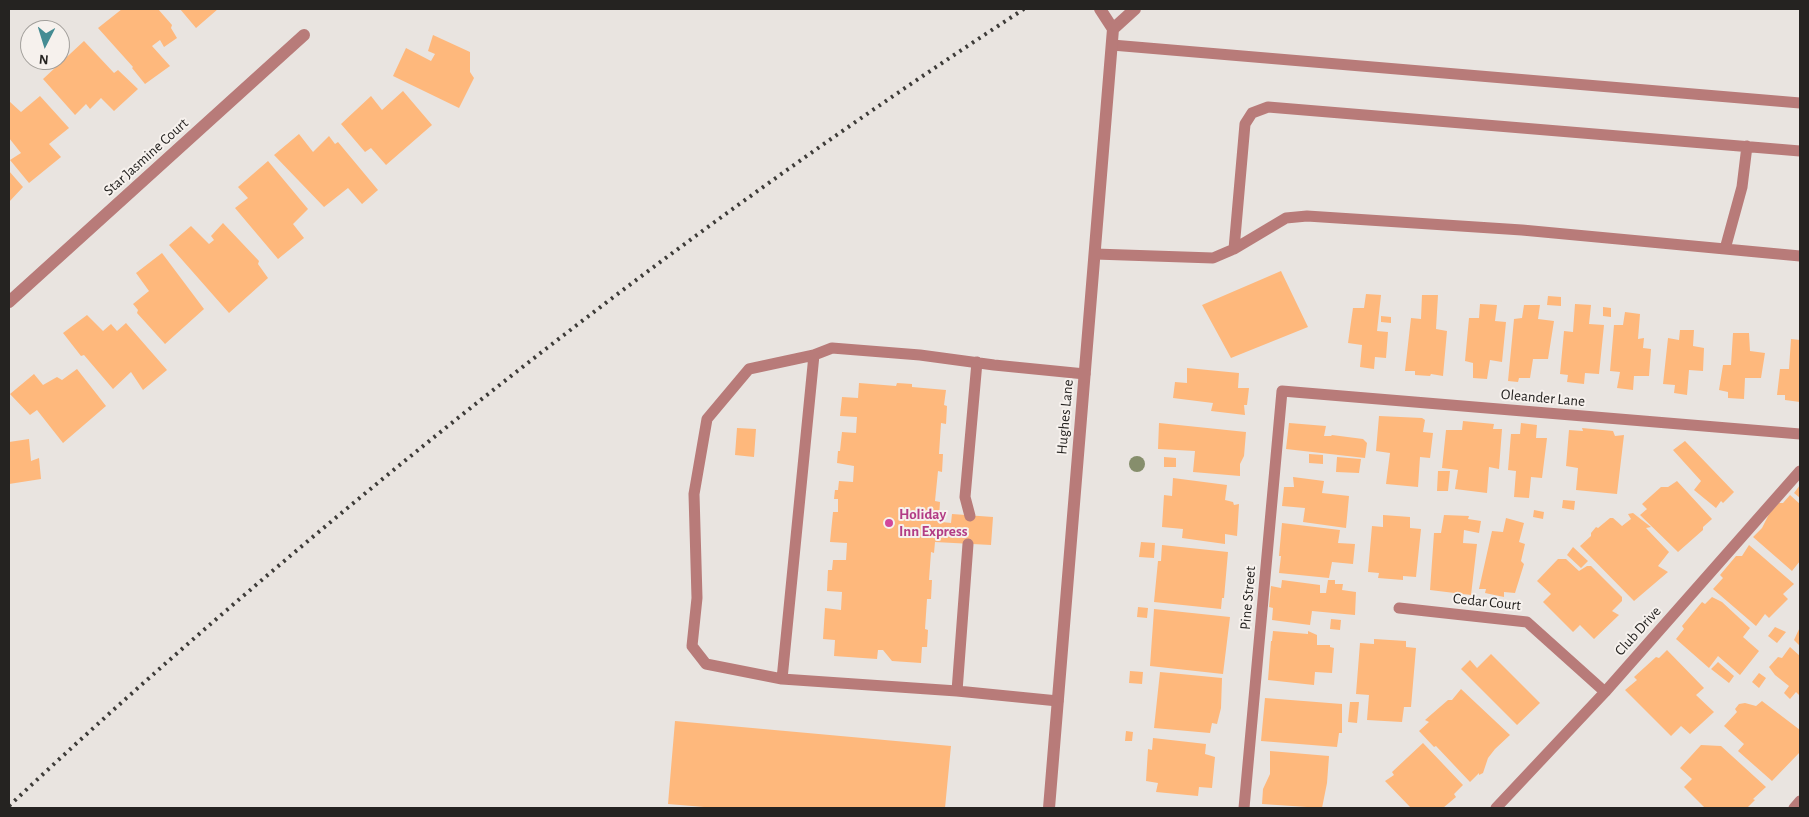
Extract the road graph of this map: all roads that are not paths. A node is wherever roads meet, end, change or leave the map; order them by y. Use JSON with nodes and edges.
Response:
{"nodes":[{"id":1,"x":1100,"y":9,"type":"edge"},
{"id":2,"x":1135,"y":9,"type":"edge"},
{"id":3,"x":1113,"y":29,"type":"junction"},
{"id":4,"x":304,"y":35,"type":"dead end"},
{"id":5,"x":1112,"y":45,"type":"junction"},
{"id":6,"x":1800,"y":103,"type":"edge"},
{"id":7,"x":1747,"y":146,"type":"junction"},
{"id":8,"x":1800,"y":151,"type":"edge"},
{"id":9,"x":1725,"y":249,"type":"junction"},
{"id":10,"x":1234,"y":250,"type":"junction"},
{"id":11,"x":1095,"y":254,"type":"junction"},
{"id":12,"x":1800,"y":256,"type":"edge"},
{"id":13,"x":9,"y":302,"type":"edge"},
{"id":14,"x":814,"y":355,"type":"junction"},
{"id":15,"x":976,"y":362,"type":"junction"},
{"id":16,"x":1085,"y":374,"type":"junction"},
{"id":17,"x":1282,"y":391,"type":"joint"},
{"id":18,"x":1800,"y":434,"type":"edge"},
{"id":19,"x":1800,"y":471,"type":"edge"},
{"id":20,"x":970,"y":516,"type":"dead end"},
{"id":21,"x":968,"y":544,"type":"dead end"},
{"id":22,"x":1399,"y":608,"type":"dead end"},
{"id":23,"x":782,"y":679,"type":"junction"},
{"id":24,"x":957,"y":691,"type":"junction"},
{"id":25,"x":1605,"y":692,"type":"junction"},
{"id":26,"x":1058,"y":701,"type":"junction"},
{"id":27,"x":1800,"y":801,"type":"edge"},
{"id":28,"x":1049,"y":808,"type":"edge"},
{"id":29,"x":1244,"y":808,"type":"edge"},
{"id":30,"x":1496,"y":808,"type":"edge"},
{"id":31,"x":1794,"y":808,"type":"edge"}],
"edges":[{"from":1,"to":3,"type":"street"},
{"from":2,"to":3,"type":"street"},
{"from":3,"to":5,"type":"street","name":"Hughes Lane"},
{"from":4,"to":13,"type":"street","name":"Star Jasmine Court"},
{"from":5,"to":6,"type":"lane"},
{"from":5,"to":11,"type":"street","name":"Hughes Lane"},
{"from":7,"to":8,"type":"lane"},
{"from":7,"to":9,"type":"lane"},
{"from":7,"to":10,"type":"lane"},
{"from":9,"to":10,"type":"lane"},
{"from":9,"to":12,"type":"lane"},
{"from":10,"to":11,"type":"lane"},
{"from":11,"to":16,"type":"street","name":"Hughes Lane"},
{"from":14,"to":15,"type":"lane"},
{"from":14,"to":23,"type":"lane"},
{"from":14,"to":23,"type":"lane"},
{"from":15,"to":16,"type":"lane"},
{"from":15,"to":20,"type":"lane"},
{"from":16,"to":26,"type":"street","name":"Hughes Lane"},
{"from":17,"to":18,"type":"lane","name":"Oleander Lane"},
{"from":17,"to":29,"type":"lane","name":"Pine Street"},
{"from":19,"to":25,"type":"lane","name":"Club Drive"},
{"from":21,"to":24,"type":"lane"},
{"from":22,"to":25,"type":"lane","name":"Cedar Court"},
{"from":23,"to":24,"type":"lane"},
{"from":24,"to":26,"type":"lane"},
{"from":25,"to":30,"type":"lane","name":"Club Drive"},
{"from":26,"to":28,"type":"street","name":"Hughes Lane"},
{"from":27,"to":31,"type":"lane"}]}
